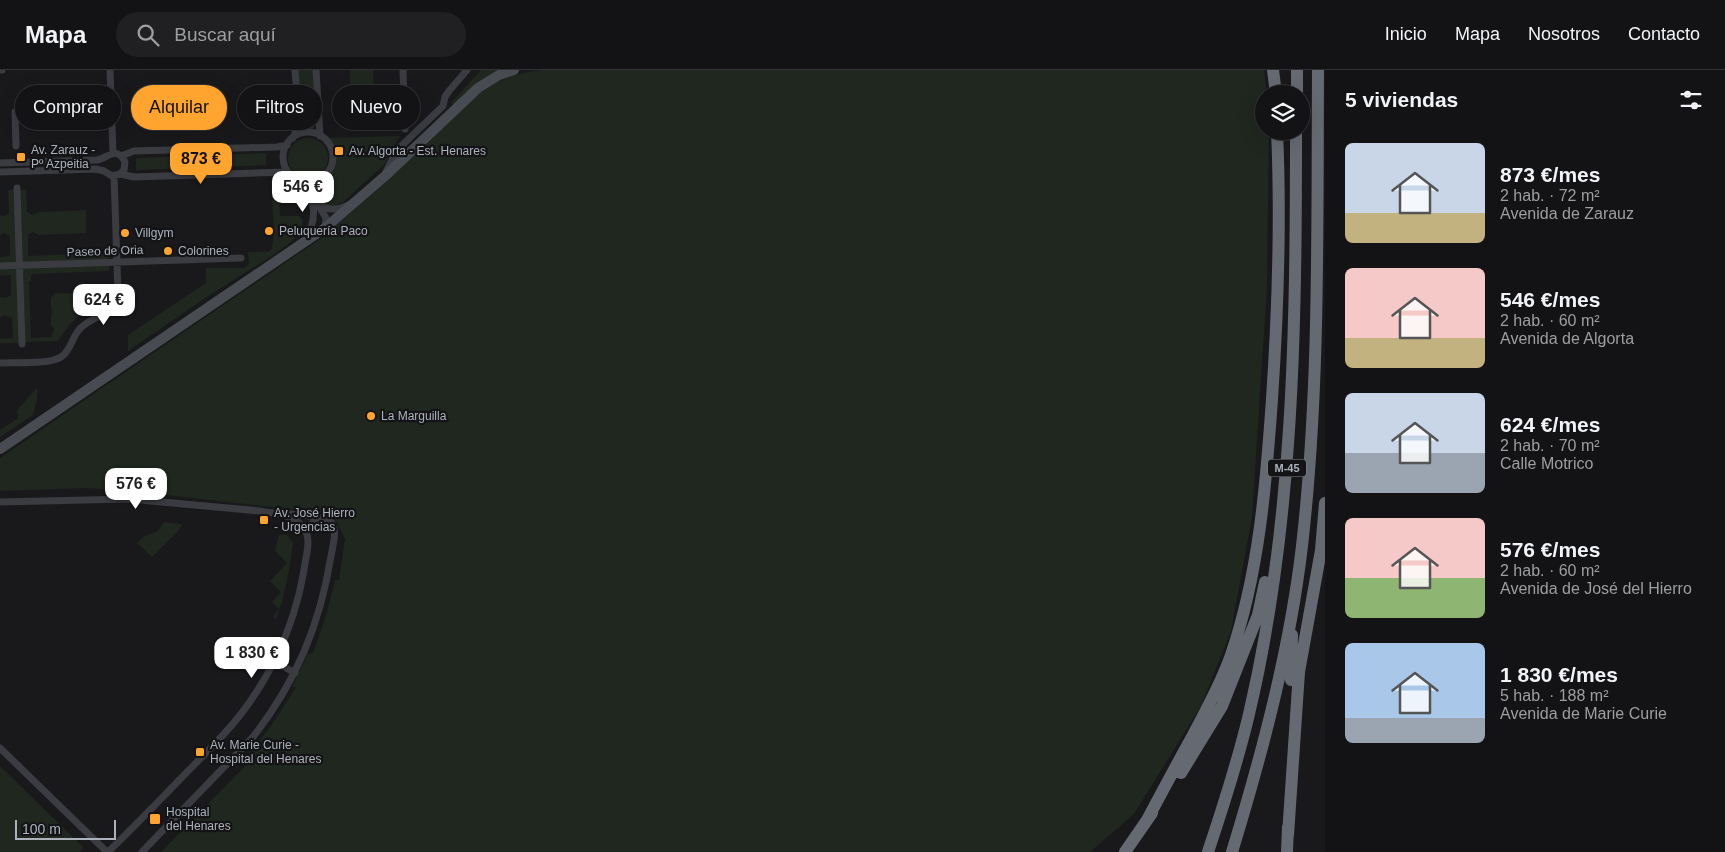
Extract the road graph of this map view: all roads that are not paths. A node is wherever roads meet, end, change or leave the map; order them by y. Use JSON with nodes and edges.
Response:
{"nodes":[{"id":1,"x":110,"y":70,"type":"edge"},
{"id":2,"x":295,"y":70,"type":"edge"},
{"id":3,"x":316,"y":70,"type":"edge"},
{"id":4,"x":403,"y":70,"type":"edge"},
{"id":5,"x":467,"y":70,"type":"edge"},
{"id":6,"x":514,"y":70,"type":"edge"},
{"id":7,"x":1273,"y":70,"type":"edge"},
{"id":8,"x":1297,"y":70,"type":"edge"},
{"id":9,"x":1318,"y":70,"type":"edge"},
{"id":10,"x":404,"y":85,"type":"edge"},
{"id":11,"x":1275,"y":85,"type":"edge"},
{"id":12,"x":1296,"y":85,"type":"edge"},
{"id":13,"x":16,"y":130,"type":"edge"},
{"id":14,"x":320,"y":136,"type":"junction"},
{"id":15,"x":292,"y":138,"type":"junction"},
{"id":16,"x":1278,"y":140,"type":"edge"},
{"id":17,"x":1296,"y":140,"type":"edge"},
{"id":18,"x":287,"y":145,"type":"junction"},
{"id":19,"x":16,"y":146,"type":"dead end"},
{"id":20,"x":117,"y":154,"type":"junction"},
{"id":21,"x":104,"y":159,"type":"junction"},
{"id":22,"x":0,"y":163,"type":"edge"},
{"id":23,"x":104,"y":171,"type":"junction"},
{"id":24,"x":0,"y":172,"type":"edge"},
{"id":25,"x":288,"y":172,"type":"junction"},
{"id":26,"x":117,"y":175,"type":"junction"},
{"id":27,"x":382,"y":179,"type":"junction"},
{"id":28,"x":301,"y":181,"type":"junction"},
{"id":29,"x":313,"y":182,"type":"junction"},
{"id":30,"x":17,"y":188,"type":"dead end"},
{"id":31,"x":360,"y":198,"type":"junction"},
{"id":32,"x":314,"y":202,"type":"junction"},
{"id":33,"x":325,"y":228,"type":"junction"},
{"id":34,"x":303,"y":244,"type":"junction"},
{"id":35,"x":241,"y":258,"type":"dead end"},
{"id":36,"x":117,"y":262,"type":"junction"},
{"id":37,"x":20,"y":265,"type":"junction"},
{"id":38,"x":0,"y":266,"type":"edge"},
{"id":39,"x":22,"y":344,"type":"dead end"},
{"id":40,"x":0,"y":363,"type":"edge"},
{"id":41,"x":0,"y":449,"type":"edge"},
{"id":42,"x":0,"y":502,"type":"edge"},
{"id":43,"x":1325,"y":503,"type":"edge"},
{"id":44,"x":276,"y":513,"type":"junction"},
{"id":45,"x":334,"y":527,"type":"junction"},
{"id":46,"x":307,"y":533,"type":"junction"},
{"id":47,"x":1279,"y":542,"type":"junction"},
{"id":48,"x":1290,"y":620,"type":"junction"},
{"id":49,"x":274,"y":662,"type":"junction"},
{"id":50,"x":295,"y":673,"type":"junction"},
{"id":51,"x":0,"y":748,"type":"edge"},
{"id":52,"x":1147,"y":820,"type":"junction"},
{"id":53,"x":1288,"y":835,"type":"junction"},
{"id":54,"x":108,"y":852,"type":"edge"},
{"id":55,"x":142,"y":852,"type":"edge"},
{"id":56,"x":1125,"y":852,"type":"edge"},
{"id":57,"x":1208,"y":852,"type":"edge"},
{"id":58,"x":1232,"y":852,"type":"edge"},
{"id":59,"x":1287,"y":852,"type":"edge"}],
"edges":[{"from":1,"to":20,"type":"street"},
{"from":2,"to":15,"type":"street"},
{"from":3,"to":14,"type":"street"},
{"from":4,"to":10,"type":"street"},
{"from":5,"to":27,"type":"street"},
{"from":6,"to":27,"type":"street"},
{"from":7,"to":11,"type":"highway"},
{"from":8,"to":12,"type":"highway"},
{"from":9,"to":48,"type":"highway","number":"M-45"},
{"from":13,"to":19,"type":"street"},
{"from":14,"to":15,"type":"street"},
{"from":14,"to":29,"type":"street"},
{"from":15,"to":18,"type":"street"},
{"from":16,"to":52,"type":"highway"},
{"from":17,"to":47,"type":"highway","number":"M-45"},
{"from":18,"to":20,"type":"street"},
{"from":18,"to":25,"type":"street"},
{"from":20,"to":21,"type":"street"},
{"from":20,"to":26,"type":"street"},
{"from":21,"to":22,"type":"street"},
{"from":21,"to":23,"type":"street"},
{"from":23,"to":24,"type":"street"},
{"from":23,"to":26,"type":"street"},
{"from":25,"to":26,"type":"street"},
{"from":25,"to":28,"type":"street"},
{"from":26,"to":36,"type":"street"},
{"from":27,"to":31,"type":"street"},
{"from":28,"to":29,"type":"street"},
{"from":28,"to":32,"type":"street"},
{"from":29,"to":32,"type":"street"},
{"from":30,"to":37,"type":"street"},
{"from":31,"to":32,"type":"street"},
{"from":31,"to":33,"type":"street"},
{"from":32,"to":33,"type":"street"},
{"from":32,"to":34,"type":"street"},
{"from":33,"to":34,"type":"street"},
{"from":34,"to":41,"type":"street"},
{"from":35,"to":36,"type":"street","name":"Paseo de Oria"},
{"from":36,"to":37,"type":"street","name":"Paseo de Oria"},
{"from":36,"to":40,"type":"street"},
{"from":37,"to":38,"type":"street","name":"Paseo de Oria"},
{"from":37,"to":39,"type":"street"},
{"from":42,"to":44,"type":"street"},
{"from":43,"to":53,"type":"highway"},
{"from":44,"to":45,"type":"street"},
{"from":44,"to":46,"type":"street"},
{"from":45,"to":46,"type":"street"},
{"from":45,"to":50,"type":"street"},
{"from":46,"to":49,"type":"street"},
{"from":47,"to":52,"type":"highway"},
{"from":47,"to":57,"type":"highway","number":"M-45"},
{"from":48,"to":53,"type":"highway"},
{"from":48,"to":58,"type":"highway","number":"M-45"},
{"from":49,"to":50,"type":"street"},
{"from":49,"to":54,"type":"street"},
{"from":50,"to":55,"type":"street"},
{"from":51,"to":54,"type":"street"},
{"from":52,"to":56,"type":"highway"},
{"from":53,"to":59,"type":"highway"}]}
